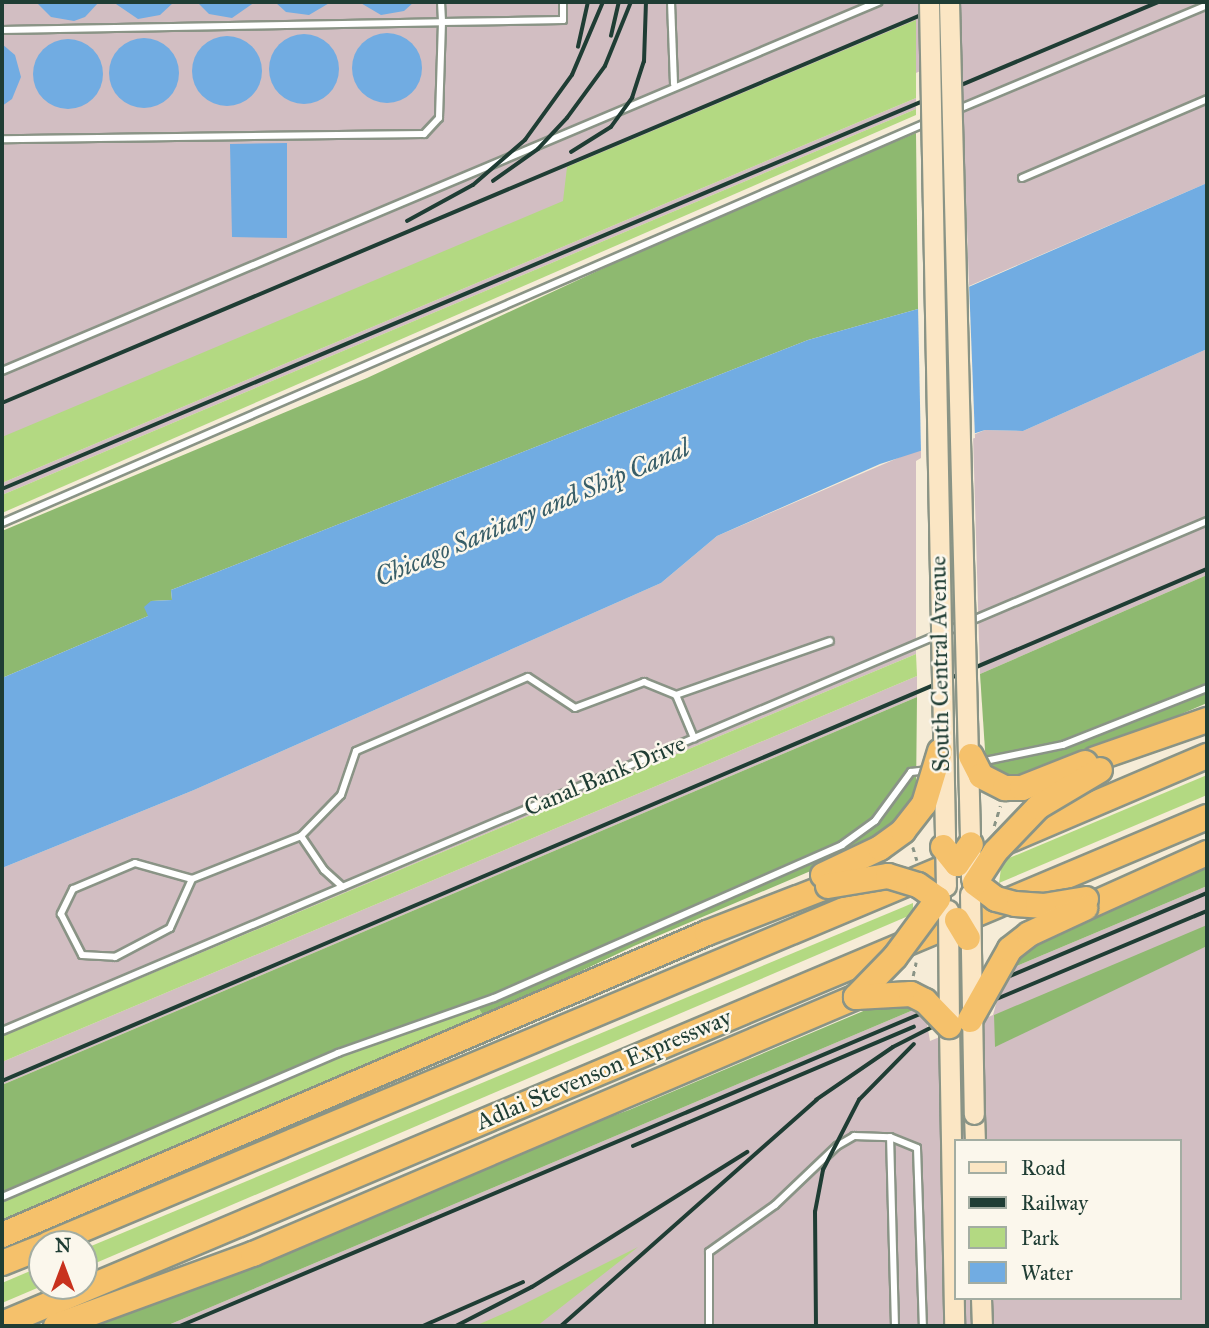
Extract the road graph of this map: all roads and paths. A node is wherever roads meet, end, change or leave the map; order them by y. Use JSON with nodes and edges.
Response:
{"nodes":[{"id":1,"x":442,"y":2,"type":"edge"},
{"id":2,"x":563,"y":2,"type":"edge"},
{"id":3,"x":671,"y":2,"type":"edge"},
{"id":4,"x":878,"y":2,"type":"edge"},
{"id":5,"x":929,"y":2,"type":"edge"},
{"id":6,"x":949,"y":2,"type":"edge"},
{"id":7,"x":1207,"y":5,"type":"edge"},
{"id":8,"x":442,"y":22,"type":"junction"},
{"id":9,"x":2,"y":30,"type":"edge"},
{"id":10,"x":674,"y":84,"type":"junction"},
{"id":11,"x":1207,"y":99,"type":"edge"},
{"id":12,"x":2,"y":139,"type":"edge"},
{"id":13,"x":1022,"y":178,"type":"dead end"},
{"id":14,"x":2,"y":371,"type":"edge"},
{"id":15,"x":1207,"y":521,"type":"edge"},
{"id":16,"x":2,"y":523,"type":"edge"},
{"id":17,"x":830,"y":640,"type":"dead end"},
{"id":18,"x":1207,"y":688,"type":"edge"},
{"id":19,"x":676,"y":695,"type":"junction"},
{"id":20,"x":1207,"y":723,"type":"edge"},
{"id":21,"x":694,"y":738,"type":"junction"},
{"id":22,"x":1207,"y":756,"type":"edge"},
{"id":23,"x":955,"y":760,"type":"junction"},
{"id":24,"x":1097,"y":765,"type":"junction"},
{"id":25,"x":1000,"y":806,"type":"dead end"},
{"id":26,"x":1207,"y":817,"type":"edge"},
{"id":27,"x":301,"y":836,"type":"junction"},
{"id":28,"x":912,"y":840,"type":"dead end"},
{"id":29,"x":1207,"y":853,"type":"edge"},
{"id":30,"x":917,"y":860,"type":"dead end"},
{"id":31,"x":969,"y":864,"type":"junction"},
{"id":32,"x":191,"y":879,"type":"junction"},
{"id":33,"x":826,"y":880,"type":"junction"},
{"id":34,"x":343,"y":887,"type":"junction"},
{"id":35,"x":1088,"y":903,"type":"junction"},
{"id":36,"x":951,"y":915,"type":"junction"},
{"id":37,"x":856,"y":997,"type":"junction"},
{"id":38,"x":959,"y":1023,"type":"junction"},
{"id":39,"x":2,"y":1031,"type":"edge"},
{"id":40,"x":890,"y":1137,"type":"junction"},
{"id":41,"x":975,"y":1139,"type":"edge"},
{"id":42,"x":2,"y":1197,"type":"edge"},
{"id":43,"x":81,"y":1230,"type":"edge"},
{"id":44,"x":2,"y":1235,"type":"edge"},
{"id":45,"x":28,"y":1253,"type":"edge"},
{"id":46,"x":2,"y":1264,"type":"edge"},
{"id":47,"x":981,"y":1300,"type":"edge"},
{"id":48,"x":2,"y":1324,"type":"edge"},
{"id":49,"x":56,"y":1326,"type":"edge"},
{"id":50,"x":709,"y":1326,"type":"edge"},
{"id":51,"x":895,"y":1326,"type":"edge"},
{"id":52,"x":923,"y":1326,"type":"edge"},
{"id":53,"x":954,"y":1326,"type":"edge"},
{"id":54,"x":982,"y":1326,"type":"edge"}],
"edges":[{"from":1,"to":8,"type":"lane"},
{"from":2,"to":8,"type":"lane"},
{"from":3,"to":10,"type":"lane"},
{"from":4,"to":10,"type":"lane"},
{"from":5,"to":23,"type":"main road","name":"South Central Avenue","bridge":true},
{"from":6,"to":23,"type":"main road","name":"South Central Avenue","bridge":true},
{"from":7,"to":16,"type":"lane"},
{"from":8,"to":9,"type":"lane"},
{"from":8,"to":12,"type":"lane"},
{"from":10,"to":14,"type":"lane"},
{"from":11,"to":13,"type":"lane"},
{"from":15,"to":21,"type":"lane","name":"Canal Bank Drive"},
{"from":17,"to":19,"type":"lane"},
{"from":18,"to":23,"type":"lane"},
{"from":19,"to":21,"type":"lane"},
{"from":19,"to":27,"type":"lane"},
{"from":20,"to":24,"type":"highway"},
{"from":21,"to":34,"type":"lane","name":"Canal Bank Drive"},
{"from":22,"to":43,"type":"highway"},
{"from":23,"to":24,"type":"highway","bridge":true},
{"from":23,"to":31,"type":"main road","name":"South Central Avenue","bridge":true},
{"from":23,"to":31,"type":"main road","name":"South Central Avenue","bridge":true},
{"from":23,"to":33,"type":"highway","bridge":true},
{"from":23,"to":42,"type":"lane"},
{"from":24,"to":31,"type":"highway","bridge":true},
{"from":25,"to":31,"type":"path"},
{"from":26,"to":48,"type":"highway","name":"Adlai Stevenson Expressway"},
{"from":27,"to":32,"type":"lane"},
{"from":27,"to":34,"type":"lane"},
{"from":28,"to":30,"type":"path"},
{"from":29,"to":35,"type":"highway"},
{"from":31,"to":35,"type":"highway","bridge":true},
{"from":31,"to":36,"type":"highway","bridge":true},
{"from":31,"to":36,"type":"highway","bridge":true},
{"from":32,"to":32,"type":"lane"},
{"from":33,"to":36,"type":"highway","bridge":true},
{"from":33,"to":44,"type":"highway"},
{"from":34,"to":39,"type":"lane","name":"Canal Bank Drive"},
{"from":35,"to":38,"type":"highway","bridge":true},
{"from":36,"to":37,"type":"highway","bridge":true},
{"from":36,"to":38,"type":"main road","bridge":true},
{"from":37,"to":38,"type":"highway","bridge":true},
{"from":37,"to":49,"type":"highway"},
{"from":38,"to":41,"type":"main road","bridge":true},
{"from":38,"to":53,"type":"main road"},
{"from":40,"to":50,"type":"lane"},
{"from":40,"to":51,"type":"lane"},
{"from":40,"to":52,"type":"lane"},
{"from":45,"to":46,"type":"highway"},
{"from":47,"to":54,"type":"main road"}]}
